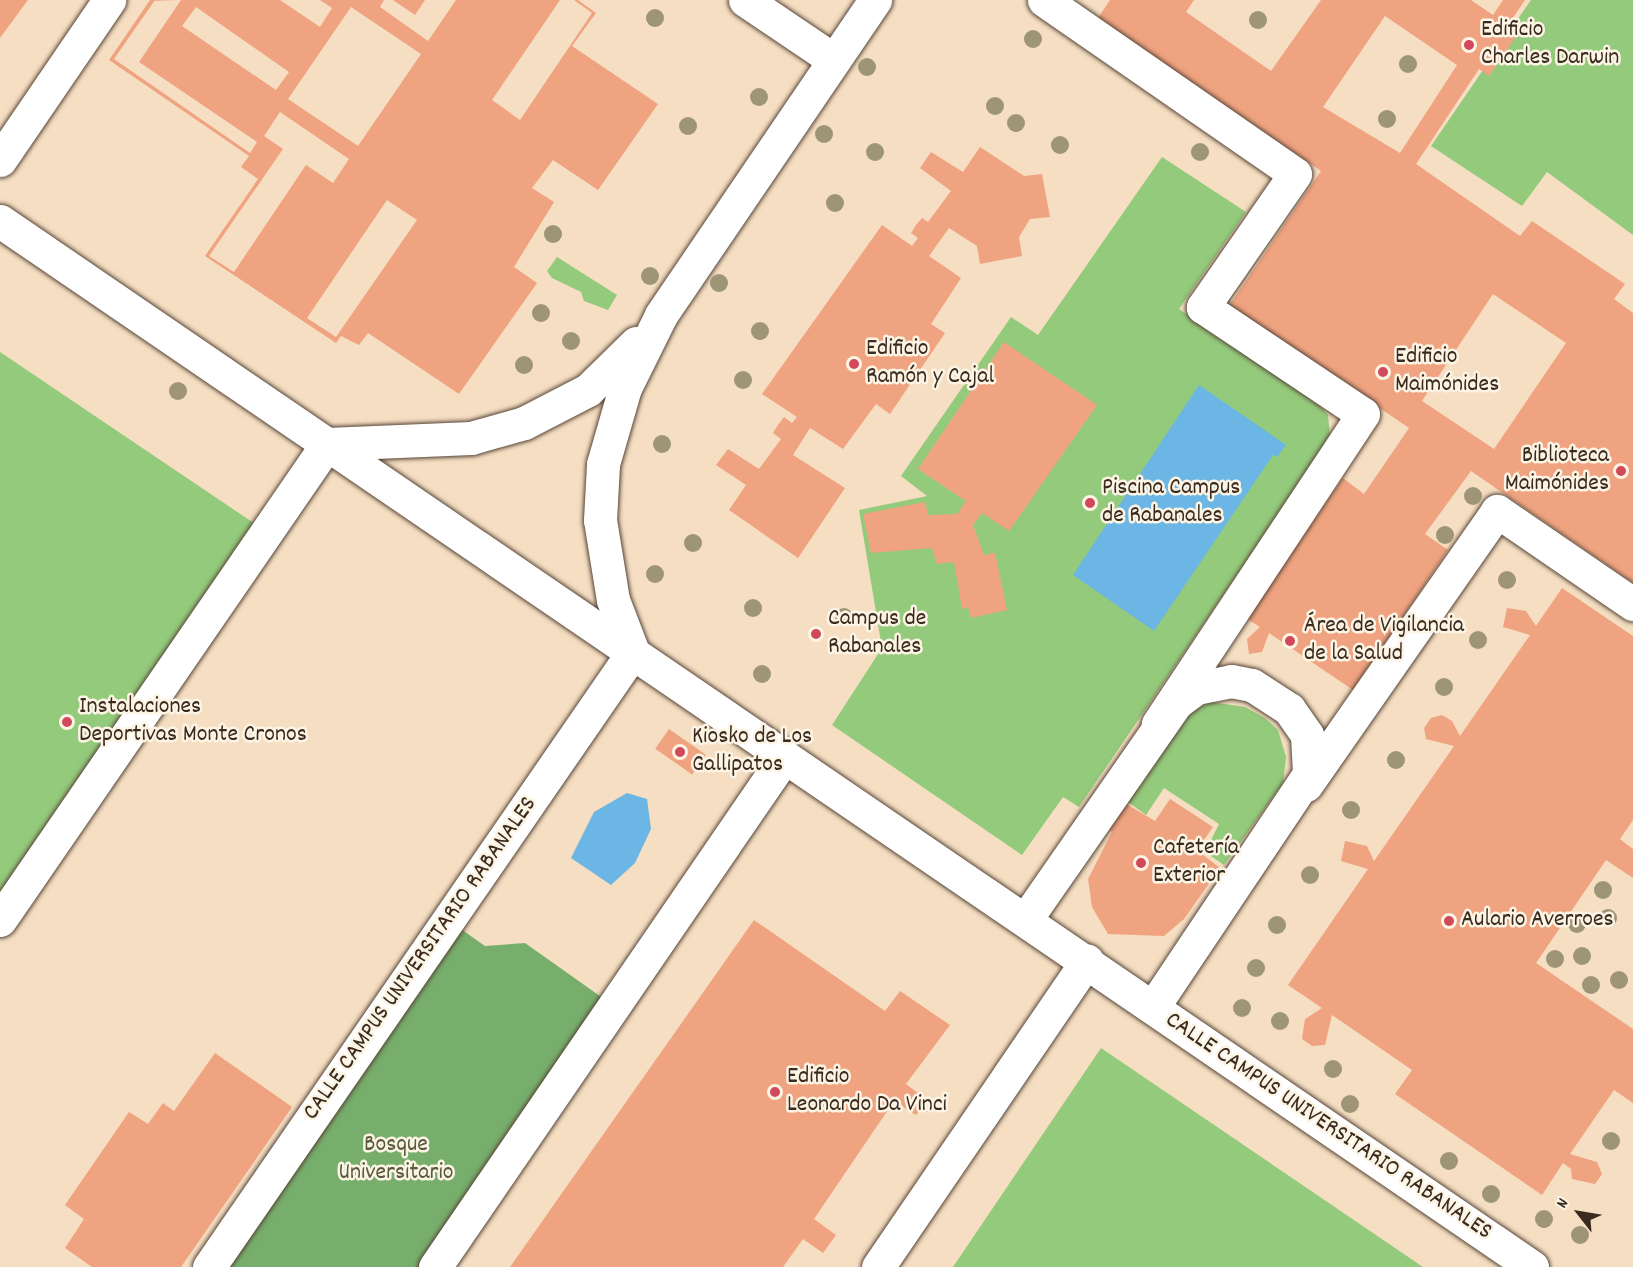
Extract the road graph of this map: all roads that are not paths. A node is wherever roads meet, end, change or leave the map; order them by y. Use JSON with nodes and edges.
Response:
{"nodes":[{"id":1,"x":110,"y":0,"type":"edge"},
{"id":2,"x":745,"y":0,"type":"edge"},
{"id":3,"x":875,"y":0,"type":"edge"},
{"id":4,"x":1044,"y":0,"type":"edge"},
{"id":5,"x":834,"y":60,"type":"junction"},
{"id":6,"x":0,"y":160,"type":"edge"},
{"id":7,"x":0,"y":221,"type":"edge"},
{"id":8,"x":661,"y":315,"type":"junction"},
{"id":9,"x":327,"y":444,"type":"junction"},
{"id":10,"x":1633,"y":604,"type":"edge"},
{"id":11,"x":633,"y":652,"type":"junction"},
{"id":12,"x":1158,"y":724,"type":"junction"},
{"id":13,"x":785,"y":756,"type":"junction"},
{"id":14,"x":1286,"y":813,"type":"junction"},
{"id":15,"x":1026,"y":919,"type":"junction"},
{"id":16,"x":0,"y":920,"type":"edge"},
{"id":17,"x":1087,"y":962,"type":"junction"},
{"id":18,"x":1153,"y":1007,"type":"junction"},
{"id":19,"x":210,"y":1267,"type":"edge"},
{"id":20,"x":435,"y":1267,"type":"edge"},
{"id":21,"x":878,"y":1267,"type":"edge"},
{"id":22,"x":1532,"y":1267,"type":"edge"}],
"edges":[{"from":1,"to":6,"type":"street"},
{"from":2,"to":5,"type":"street"},
{"from":3,"to":5,"type":"street"},
{"from":4,"to":12,"type":"street","name":"CALLE CAMPUS UNIVERSITARIO RABANALES"},
{"from":5,"to":8,"type":"street"},
{"from":7,"to":9,"type":"street","name":"CALLE CAMPUS UNIVERSITARIO RABANALES"},
{"from":8,"to":9,"type":"street"},
{"from":8,"to":11,"type":"street"},
{"from":9,"to":11,"type":"street","name":"CALLE CAMPUS UNIVERSITARIO RABANALES"},
{"from":9,"to":16,"type":"street"},
{"from":10,"to":14,"type":"street","name":"CALLE CAMPUS UNIVERSITARIO RABANALES"},
{"from":11,"to":13,"type":"street","name":"CALLE CAMPUS UNIVERSITARIO RABANALES"},
{"from":11,"to":19,"type":"street","name":"CALLE CAMPUS UNIVERSITARIO RABANALES"},
{"from":12,"to":14,"type":"street","name":"CALLE CAMPUS UNIVERSITARIO RABANALES"},
{"from":12,"to":15,"type":"street","name":"CALLE CAMPUS UNIVERSITARIO RABANALES"},
{"from":13,"to":15,"type":"street","name":"CALLE CAMPUS UNIVERSITARIO RABANALES"},
{"from":13,"to":20,"type":"street"},
{"from":14,"to":18,"type":"street","name":"CALLE CAMPUS UNIVERSITARIO RABANALES"},
{"from":15,"to":17,"type":"street","name":"CALLE CAMPUS UNIVERSITARIO RABANALES"},
{"from":17,"to":18,"type":"street","name":"CALLE CAMPUS UNIVERSITARIO RABANALES"},
{"from":17,"to":21,"type":"street"},
{"from":18,"to":22,"type":"street","name":"CALLE CAMPUS UNIVERSITARIO RABANALES"}]}
